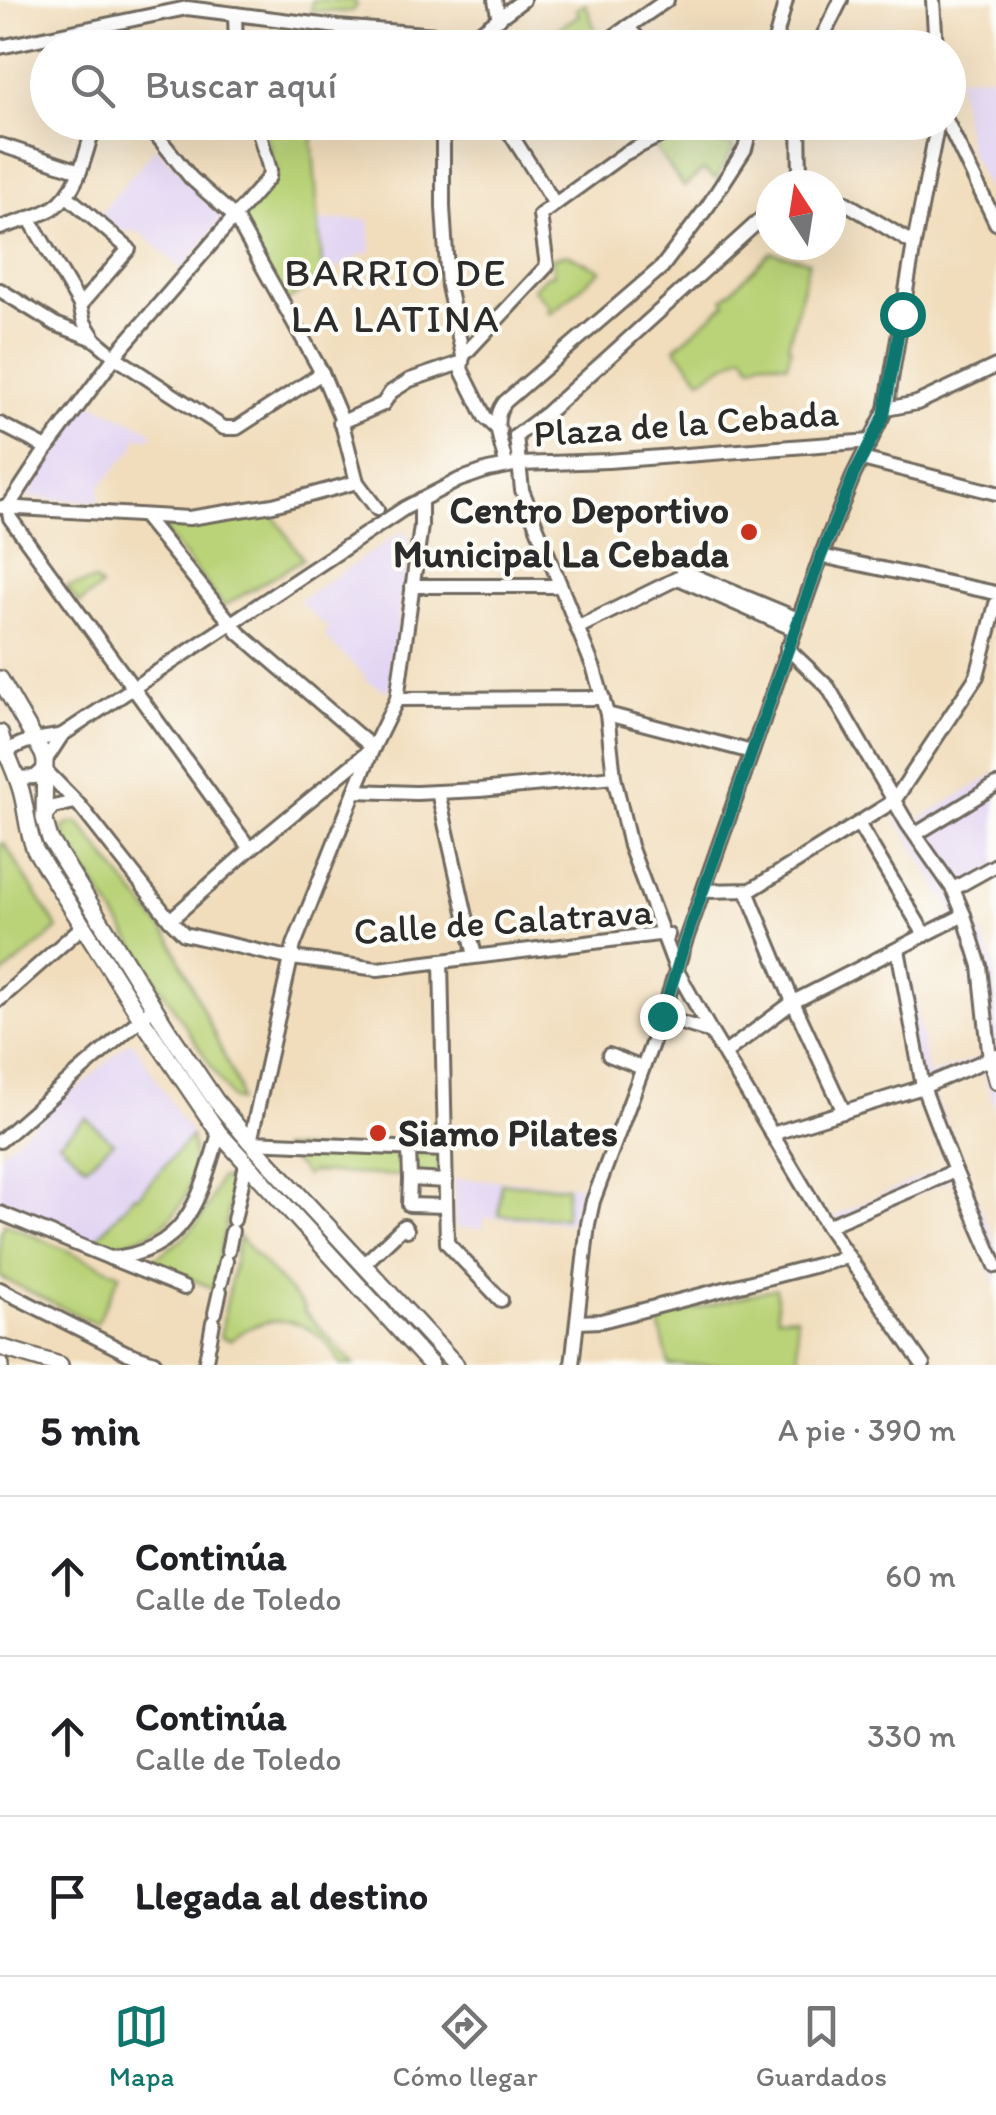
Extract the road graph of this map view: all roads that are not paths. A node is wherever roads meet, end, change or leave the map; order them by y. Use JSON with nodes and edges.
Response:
{"nodes":[{"id":1,"x":495,"y":0,"type":"edge"},
{"id":2,"x":523,"y":0,"type":"edge"},
{"id":3,"x":667,"y":0,"type":"edge"},
{"id":4,"x":786,"y":0,"type":"edge"},
{"id":5,"x":841,"y":0,"type":"edge"},
{"id":6,"x":933,"y":0,"type":"edge"},
{"id":7,"x":186,"y":4,"type":"edge"},
{"id":8,"x":236,"y":14,"type":"junction"},
{"id":9,"x":498,"y":19,"type":"junction"},
{"id":10,"x":627,"y":27,"type":"junction"},
{"id":11,"x":74,"y":30,"type":"edge"},
{"id":12,"x":235,"y":30,"type":"edge"},
{"id":13,"x":359,"y":30,"type":"edge"},
{"id":14,"x":481,"y":30,"type":"edge"},
{"id":15,"x":623,"y":30,"type":"edge"},
{"id":16,"x":630,"y":30,"type":"edge"},
{"id":17,"x":778,"y":30,"type":"edge"},
{"id":18,"x":826,"y":30,"type":"edge"},
{"id":19,"x":935,"y":30,"type":"edge"},
{"id":20,"x":30,"y":40,"type":"edge"},
{"id":21,"x":0,"y":47,"type":"edge"},
{"id":22,"x":89,"y":140,"type":"edge"},
{"id":23,"x":160,"y":140,"type":"edge"},
{"id":24,"x":261,"y":140,"type":"edge"},
{"id":25,"x":443,"y":140,"type":"edge"},
{"id":26,"x":514,"y":140,"type":"edge"},
{"id":27,"x":651,"y":140,"type":"edge"},
{"id":28,"x":747,"y":140,"type":"edge"},
{"id":29,"x":798,"y":140,"type":"edge"},
{"id":30,"x":934,"y":140,"type":"edge"},
{"id":31,"x":955,"y":140,"type":"edge"},
{"id":32,"x":0,"y":145,"type":"edge"},
{"id":33,"x":798,"y":170,"type":"edge"},
{"id":34,"x":80,"y":171,"type":"junction"},
{"id":35,"x":67,"y":196,"type":"junction"},
{"id":36,"x":846,"y":203,"type":"edge"},
{"id":37,"x":554,"y":204,"type":"junction"},
{"id":38,"x":234,"y":217,"type":"junction"},
{"id":39,"x":29,"y":218,"type":"junction"},
{"id":40,"x":996,"y":223,"type":"edge"},
{"id":41,"x":756,"y":224,"type":"edge"},
{"id":42,"x":0,"y":228,"type":"edge"},
{"id":43,"x":914,"y":244,"type":"junction"},
{"id":44,"x":0,"y":290,"type":"edge"},
{"id":45,"x":80,"y":306,"type":"junction"},
{"id":46,"x":94,"y":339,"type":"junction"},
{"id":47,"x":115,"y":356,"type":"junction"},
{"id":48,"x":462,"y":360,"type":"junction"},
{"id":49,"x":996,"y":366,"type":"edge"},
{"id":50,"x":318,"y":374,"type":"junction"},
{"id":51,"x":886,"y":409,"type":"junction"},
{"id":52,"x":340,"y":419,"type":"junction"},
{"id":53,"x":0,"y":424,"type":"edge"},
{"id":54,"x":496,"y":428,"type":"junction"},
{"id":55,"x":516,"y":436,"type":"junction"},
{"id":56,"x":47,"y":448,"type":"junction"},
{"id":57,"x":866,"y":451,"type":"junction"},
{"id":58,"x":512,"y":465,"type":"junction"},
{"id":59,"x":358,"y":482,"type":"junction"},
{"id":60,"x":996,"y":493,"type":"edge"},
{"id":61,"x":421,"y":499,"type":"junction"},
{"id":62,"x":4,"y":507,"type":"edge"},
{"id":63,"x":377,"y":509,"type":"dead end"},
{"id":64,"x":144,"y":516,"type":"junction"},
{"id":65,"x":821,"y":556,"type":"junction"},
{"id":66,"x":683,"y":571,"type":"dead end"},
{"id":67,"x":412,"y":586,"type":"junction"},
{"id":68,"x":560,"y":586,"type":"junction"},
{"id":69,"x":996,"y":593,"type":"edge"},
{"id":70,"x":996,"y":604,"type":"edge"},
{"id":71,"x":230,"y":623,"type":"junction"},
{"id":72,"x":796,"y":624,"type":"junction"},
{"id":73,"x":577,"y":628,"type":"junction"},
{"id":74,"x":787,"y":648,"type":"junction"},
{"id":75,"x":0,"y":680,"type":"edge"},
{"id":76,"x":134,"y":688,"type":"junction"},
{"id":77,"x":603,"y":698,"type":"junction"},
{"id":78,"x":398,"y":699,"type":"junction"},
{"id":79,"x":607,"y":714,"type":"junction"},
{"id":80,"x":0,"y":733,"type":"edge"},
{"id":81,"x":62,"y":735,"type":"junction"},
{"id":82,"x":35,"y":741,"type":"junction"},
{"id":83,"x":372,"y":748,"type":"junction"},
{"id":84,"x":752,"y":752,"type":"junction"},
{"id":85,"x":2,"y":753,"type":"edge"},
{"id":86,"x":44,"y":765,"type":"junction"},
{"id":87,"x":614,"y":777,"type":"junction"},
{"id":88,"x":16,"y":778,"type":"junction"},
{"id":89,"x":996,"y":785,"type":"edge"},
{"id":90,"x":354,"y":791,"type":"junction"},
{"id":91,"x":438,"y":792,"type":"junction"},
{"id":92,"x":75,"y":802,"type":"junction"},
{"id":93,"x":894,"y":802,"type":"junction"},
{"id":94,"x":44,"y":818,"type":"junction"},
{"id":95,"x":859,"y":824,"type":"junction"},
{"id":96,"x":916,"y":834,"type":"junction"},
{"id":97,"x":250,"y":849,"type":"junction"},
{"id":98,"x":996,"y":865,"type":"edge"},
{"id":99,"x":953,"y":889,"type":"junction"},
{"id":100,"x":704,"y":891,"type":"junction"},
{"id":101,"x":747,"y":892,"type":"junction"},
{"id":102,"x":964,"y":915,"type":"junction"},
{"id":103,"x":170,"y":920,"type":"junction"},
{"id":104,"x":83,"y":926,"type":"junction"},
{"id":105,"x":664,"y":934,"type":"junction"},
{"id":106,"x":925,"y":935,"type":"junction"},
{"id":107,"x":685,"y":942,"type":"junction"},
{"id":108,"x":898,"y":949,"type":"junction"},
{"id":109,"x":475,"y":956,"type":"junction"},
{"id":110,"x":292,"y":958,"type":"junction"},
{"id":111,"x":442,"y":960,"type":"junction"},
{"id":112,"x":676,"y":970,"type":"junction"},
{"id":113,"x":0,"y":999,"type":"edge"},
{"id":114,"x":793,"y":1002,"type":"junction"},
{"id":115,"x":148,"y":1012,"type":"junction"},
{"id":116,"x":662,"y":1016,"type":"junction"},
{"id":117,"x":711,"y":1032,"type":"junction"},
{"id":118,"x":724,"y":1052,"type":"junction"},
{"id":119,"x":610,"y":1055,"type":"dead end"},
{"id":120,"x":993,"y":1058,"type":"edge"},
{"id":121,"x":642,"y":1068,"type":"junction"},
{"id":122,"x":996,"y":1082,"type":"edge"},
{"id":123,"x":923,"y":1087,"type":"junction"},
{"id":124,"x":844,"y":1112,"type":"junction"},
{"id":125,"x":219,"y":1133,"type":"junction"},
{"id":126,"x":772,"y":1134,"type":"junction"},
{"id":127,"x":0,"y":1141,"type":"edge"},
{"id":128,"x":250,"y":1142,"type":"junction"},
{"id":129,"x":409,"y":1148,"type":"junction"},
{"id":130,"x":445,"y":1150,"type":"junction"},
{"id":131,"x":246,"y":1164,"type":"junction"},
{"id":132,"x":955,"y":1171,"type":"junction"},
{"id":133,"x":410,"y":1179,"type":"junction"},
{"id":134,"x":446,"y":1181,"type":"junction"},
{"id":135,"x":446,"y":1206,"type":"junction"},
{"id":136,"x":0,"y":1213,"type":"edge"},
{"id":137,"x":828,"y":1226,"type":"junction"},
{"id":138,"x":408,"y":1230,"type":"dead end"},
{"id":139,"x":848,"y":1257,"type":"junction"},
{"id":140,"x":108,"y":1258,"type":"junction"},
{"id":141,"x":364,"y":1264,"type":"junction"},
{"id":142,"x":996,"y":1266,"type":"edge"},
{"id":143,"x":0,"y":1288,"type":"edge"},
{"id":144,"x":184,"y":1288,"type":"dead end"},
{"id":145,"x":501,"y":1300,"type":"dead end"},
{"id":146,"x":578,"y":1322,"type":"junction"},
{"id":147,"x":0,"y":1347,"type":"edge"},
{"id":148,"x":52,"y":1362,"type":"edge"},
{"id":149,"x":154,"y":1362,"type":"dead end"},
{"id":150,"x":76,"y":1365,"type":"edge"},
{"id":151,"x":205,"y":1365,"type":"edge"},
{"id":152,"x":431,"y":1365,"type":"edge"},
{"id":153,"x":456,"y":1365,"type":"edge"},
{"id":154,"x":572,"y":1365,"type":"edge"},
{"id":155,"x":923,"y":1365,"type":"edge"}],
"edges":[{"from":1,"to":9,"type":"street"},
{"from":2,"to":9,"type":"street"},
{"from":3,"to":10,"type":"street"},
{"from":4,"to":17,"type":"street"},
{"from":5,"to":18,"type":"street"},
{"from":6,"to":19,"type":"street"},
{"from":7,"to":8,"type":"street"},
{"from":7,"to":11,"type":"street"},
{"from":8,"to":12,"type":"street"},
{"from":8,"to":13,"type":"street"},
{"from":9,"to":14,"type":"street"},
{"from":10,"to":15,"type":"street"},
{"from":10,"to":16,"type":"street"},
{"from":20,"to":21,"type":"street"},
{"from":22,"to":34,"type":"street"},
{"from":23,"to":38,"type":"street"},
{"from":24,"to":38,"type":"street"},
{"from":25,"to":48,"type":"street"},
{"from":26,"to":37,"type":"street"},
{"from":27,"to":37,"type":"street"},
{"from":28,"to":54,"type":"street"},
{"from":29,"to":33,"type":"street"},
{"from":30,"to":43,"type":"street","name":"Plaza de la Cebada"},
{"from":31,"to":40,"type":"street"},
{"from":32,"to":34,"type":"street"},
{"from":34,"to":35,"type":"street"},
{"from":35,"to":39,"type":"street"},
{"from":35,"to":45,"type":"street"},
{"from":36,"to":43,"type":"street"},
{"from":37,"to":48,"type":"street"},
{"from":38,"to":47,"type":"street"},
{"from":38,"to":50,"type":"street"},
{"from":39,"to":42,"type":"street"},
{"from":39,"to":45,"type":"street"},
{"from":41,"to":55,"type":"street"},
{"from":43,"to":51,"type":"street","name":"Plaza de la Cebada"},
{"from":44,"to":46,"type":"street"},
{"from":45,"to":46,"type":"street"},
{"from":46,"to":47,"type":"street"},
{"from":47,"to":50,"type":"street"},
{"from":47,"to":56,"type":"street"},
{"from":48,"to":52,"type":"street"},
{"from":48,"to":54,"type":"street"},
{"from":49,"to":51,"type":"street"},
{"from":50,"to":52,"type":"street"},
{"from":51,"to":57,"type":"street","name":"Plaza de la Cebada"},
{"from":52,"to":59,"type":"street"},
{"from":53,"to":56,"type":"street"},
{"from":54,"to":55,"type":"street"},
{"from":54,"to":58,"type":"street"},
{"from":55,"to":58,"type":"street"},
{"from":56,"to":62,"type":"street"},
{"from":57,"to":58,"type":"street","name":"Plaza de la Cebada"},
{"from":57,"to":60,"type":"street"},
{"from":57,"to":65,"type":"street"},
{"from":58,"to":61,"type":"street","name":"Plaza de la Cebada"},
{"from":58,"to":68,"type":"street"},
{"from":59,"to":63,"type":"street"},
{"from":59,"to":64,"type":"street"},
{"from":61,"to":67,"type":"street"},
{"from":61,"to":71,"type":"street","name":"Plaza de la Cebada"},
{"from":62,"to":64,"type":"street"},
{"from":62,"to":76,"type":"street"},
{"from":64,"to":71,"type":"street"},
{"from":65,"to":69,"type":"street"},
{"from":65,"to":72,"type":"street"},
{"from":66,"to":72,"type":"street"},
{"from":67,"to":68,"type":"street"},
{"from":67,"to":78,"type":"street"},
{"from":68,"to":73,"type":"street"},
{"from":70,"to":93,"type":"street"},
{"from":71,"to":76,"type":"street","name":"Plaza de la Cebada"},
{"from":71,"to":83,"type":"street"},
{"from":72,"to":73,"type":"street"},
{"from":72,"to":74,"type":"street"},
{"from":73,"to":77,"type":"street"},
{"from":74,"to":84,"type":"street"},
{"from":74,"to":93,"type":"street"},
{"from":75,"to":82,"type":"main road"},
{"from":76,"to":81,"type":"street","name":"Plaza de la Cebada"},
{"from":76,"to":97,"type":"street"},
{"from":77,"to":78,"type":"street"},
{"from":77,"to":79,"type":"street"},
{"from":78,"to":83,"type":"street"},
{"from":79,"to":84,"type":"street"},
{"from":79,"to":87,"type":"street"},
{"from":80,"to":85,"type":"main road"},
{"from":81,"to":82,"type":"street"},
{"from":81,"to":86,"type":"street"},
{"from":82,"to":85,"type":"street"},
{"from":82,"to":86,"type":"main road"},
{"from":83,"to":90,"type":"street"},
{"from":83,"to":97,"type":"street"},
{"from":84,"to":100,"type":"street"},
{"from":85,"to":88,"type":"main road"},
{"from":86,"to":88,"type":"street"},
{"from":86,"to":92,"type":"street","name":"Calle de Calatrava"},
{"from":86,"to":94,"type":"main road"},
{"from":87,"to":91,"type":"street"},
{"from":87,"to":105,"type":"street"},
{"from":88,"to":104,"type":"main road"},
{"from":89,"to":96,"type":"street"},
{"from":90,"to":91,"type":"street"},
{"from":90,"to":110,"type":"street"},
{"from":91,"to":109,"type":"street"},
{"from":92,"to":94,"type":"street"},
{"from":92,"to":103,"type":"street","name":"Calle de Calatrava"},
{"from":93,"to":95,"type":"street"},
{"from":93,"to":96,"type":"street"},
{"from":94,"to":115,"type":"main road"},
{"from":95,"to":101,"type":"street"},
{"from":95,"to":106,"type":"street"},
{"from":96,"to":99,"type":"street"},
{"from":97,"to":103,"type":"street"},
{"from":98,"to":99,"type":"street"},
{"from":99,"to":102,"type":"street"},
{"from":100,"to":101,"type":"street"},
{"from":100,"to":107,"type":"street"},
{"from":101,"to":114,"type":"street"},
{"from":102,"to":106,"type":"street"},
{"from":102,"to":120,"type":"street"},
{"from":103,"to":110,"type":"street","name":"Calle de Calatrava"},
{"from":104,"to":113,"type":"street"},
{"from":104,"to":115,"type":"main road"},
{"from":105,"to":107,"type":"street","name":"Calle de Calatrava"},
{"from":105,"to":109,"type":"street","name":"Calle de Calatrava"},
{"from":105,"to":112,"type":"street"},
{"from":106,"to":108,"type":"street"},
{"from":107,"to":112,"type":"street"},
{"from":108,"to":114,"type":"street"},
{"from":108,"to":123,"type":"street"},
{"from":109,"to":111,"type":"street","name":"Calle de Calatrava"},
{"from":110,"to":111,"type":"street","name":"Calle de Calatrava"},
{"from":110,"to":128,"type":"street"},
{"from":111,"to":130,"type":"street"},
{"from":112,"to":116,"type":"street"},
{"from":112,"to":117,"type":"street"},
{"from":114,"to":118,"type":"street"},
{"from":114,"to":124,"type":"street"},
{"from":115,"to":125,"type":"main road"},
{"from":115,"to":127,"type":"street"},
{"from":115,"to":128,"type":"main road"},
{"from":116,"to":117,"type":"street"},
{"from":116,"to":121,"type":"street"},
{"from":117,"to":118,"type":"street"},
{"from":118,"to":126,"type":"street"},
{"from":119,"to":121,"type":"street"},
{"from":120,"to":122,"type":"street"},
{"from":120,"to":123,"type":"street"},
{"from":121,"to":146,"type":"street"},
{"from":123,"to":124,"type":"street"},
{"from":123,"to":132,"type":"street"},
{"from":124,"to":126,"type":"street"},
{"from":125,"to":131,"type":"main road"},
{"from":125,"to":140,"type":"street"},
{"from":126,"to":137,"type":"street"},
{"from":128,"to":129,"type":"street"},
{"from":128,"to":141,"type":"main road"},
{"from":129,"to":130,"type":"street"},
{"from":129,"to":133,"type":"street"},
{"from":130,"to":134,"type":"street"},
{"from":131,"to":151,"type":"street"},
{"from":131,"to":152,"type":"main road"},
{"from":132,"to":137,"type":"street"},
{"from":132,"to":142,"type":"street"},
{"from":133,"to":134,"type":"street"},
{"from":133,"to":135,"type":"street"},
{"from":134,"to":135,"type":"street"},
{"from":135,"to":145,"type":"street"},
{"from":136,"to":140,"type":"street"},
{"from":137,"to":139,"type":"street"},
{"from":138,"to":141,"type":"street"},
{"from":139,"to":146,"type":"street"},
{"from":139,"to":155,"type":"street"},
{"from":140,"to":144,"type":"street"},
{"from":141,"to":153,"type":"main road"},
{"from":143,"to":149,"type":"street"},
{"from":146,"to":154,"type":"street"},
{"from":147,"to":148,"type":"main road"},
{"from":148,"to":150,"type":"main road"}]}
